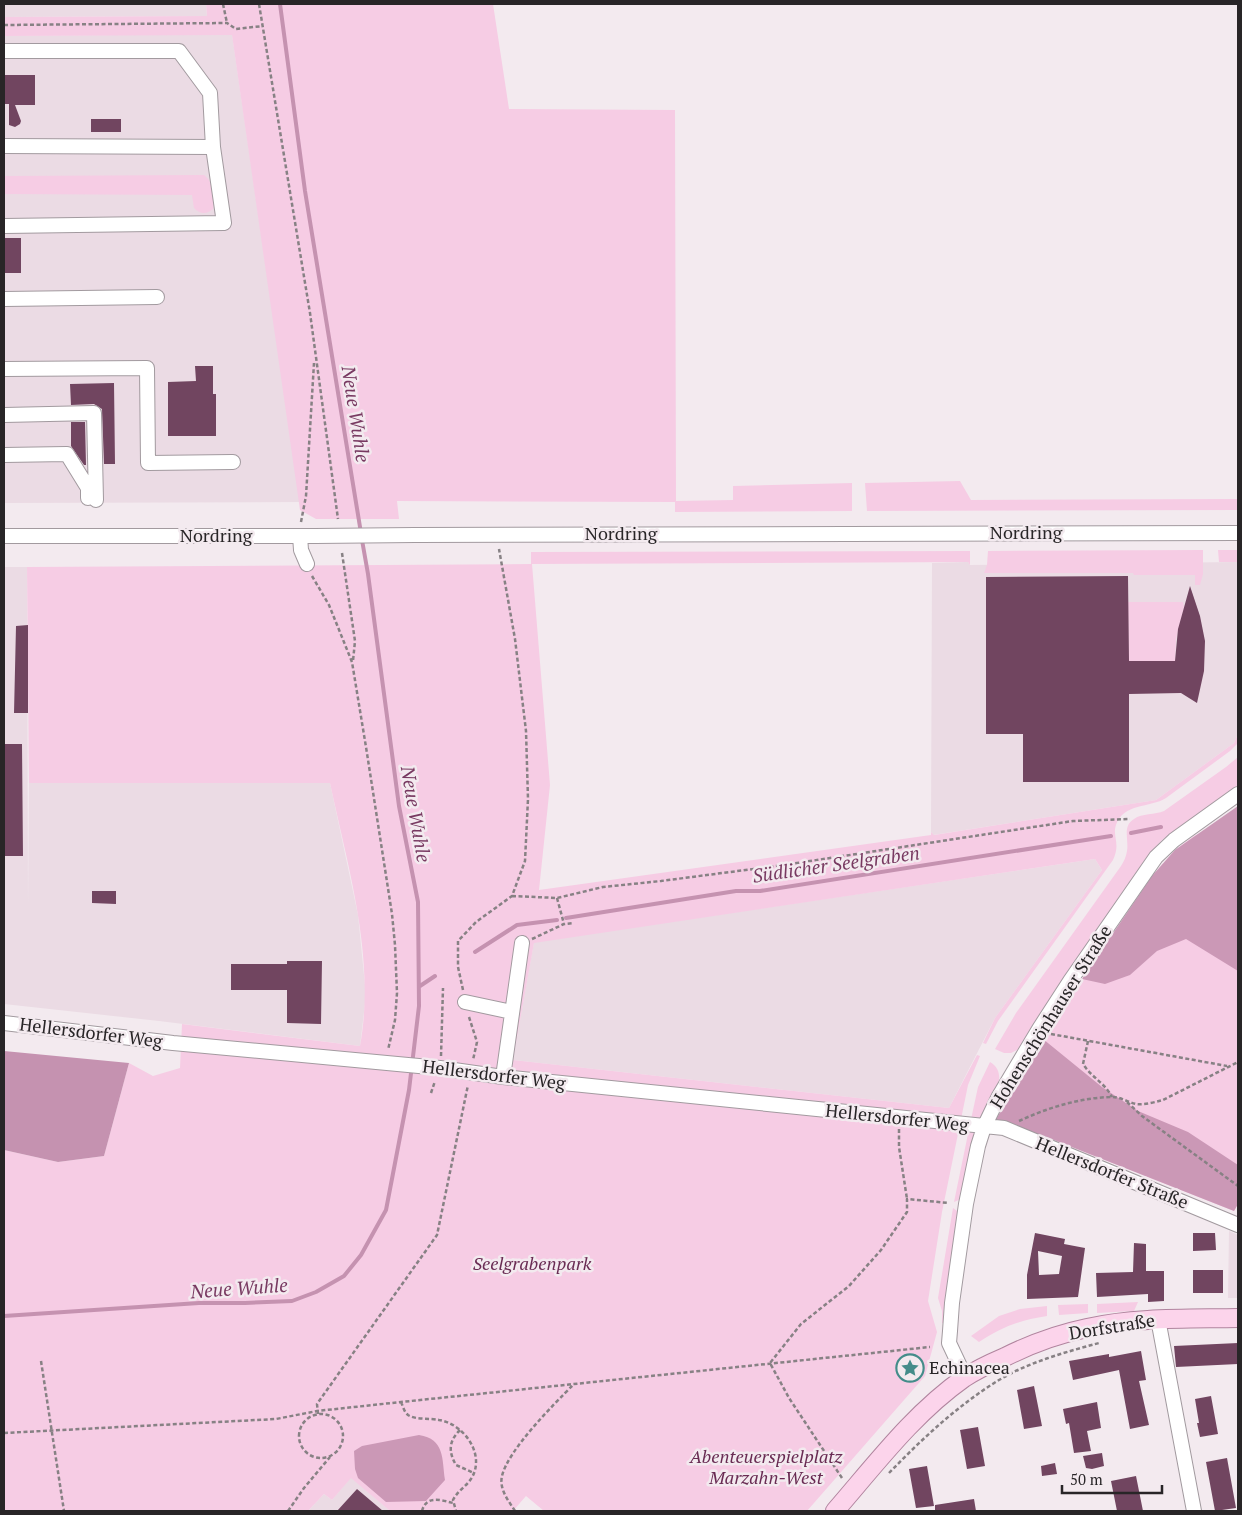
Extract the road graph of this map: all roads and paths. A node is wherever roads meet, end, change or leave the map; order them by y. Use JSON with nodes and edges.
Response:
{"nodes":[{"id":1,"x":223,"y":4,"type":"edge"},
{"id":2,"x":259,"y":4,"type":"edge"},
{"id":3,"x":227,"y":23,"type":"junction"},
{"id":4,"x":4,"y":25,"type":"edge"},
{"id":5,"x":263,"y":26,"type":"junction"},
{"id":6,"x":4,"y":51,"type":"edge"},
{"id":7,"x":4,"y":146,"type":"edge"},
{"id":8,"x":213,"y":147,"type":"junction"},
{"id":9,"x":4,"y":226,"type":"edge"},
{"id":10,"x":157,"y":297,"type":"dead end"},
{"id":11,"x":4,"y":299,"type":"edge"},
{"id":12,"x":315,"y":357,"type":"junction"},
{"id":13,"x":4,"y":370,"type":"edge"},
{"id":14,"x":4,"y":415,"type":"edge"},
{"id":15,"x":4,"y":455,"type":"edge"},
{"id":16,"x":233,"y":462,"type":"dead end"},
{"id":17,"x":338,"y":519,"type":"dead end"},
{"id":18,"x":1238,"y":533,"type":"edge"},
{"id":19,"x":4,"y":536,"type":"edge"},
{"id":20,"x":300,"y":536,"type":"junction"},
{"id":21,"x":499,"y":549,"type":"dead end"},
{"id":22,"x":342,"y":553,"type":"dead end"},
{"id":23,"x":307,"y":564,"type":"joint"},
{"id":24,"x":352,"y":662,"type":"junction"},
{"id":25,"x":1238,"y":794,"type":"edge"},
{"id":26,"x":1130,"y":819,"type":"dead end"},
{"id":27,"x":512,"y":896,"type":"junction"},
{"id":28,"x":557,"y":898,"type":"junction"},
{"id":29,"x":574,"y":923,"type":"dead end"},
{"id":30,"x":564,"y":924,"type":"junction"},
{"id":31,"x":522,"y":943,"type":"joint"},
{"id":32,"x":444,"y":988,"type":"dead end"},
{"id":33,"x":465,"y":1002,"type":"junction"},
{"id":34,"x":512,"y":1012,"type":"junction"},
{"id":35,"x":4,"y":1023,"type":"edge"},
{"id":36,"x":1039,"y":1029,"type":"junction"},
{"id":37,"x":1088,"y":1041,"type":"junction"},
{"id":38,"x":1238,"y":1062,"type":"edge"},
{"id":39,"x":385,"y":1063,"type":"junction"},
{"id":40,"x":1229,"y":1066,"type":"junction"},
{"id":41,"x":440,"y":1068,"type":"junction"},
{"id":42,"x":470,"y":1073,"type":"junction"},
{"id":43,"x":503,"y":1077,"type":"junction"},
{"id":44,"x":430,"y":1094,"type":"dead end"},
{"id":45,"x":1112,"y":1096,"type":"junction"},
{"id":46,"x":1126,"y":1101,"type":"junction"},
{"id":47,"x":902,"y":1118,"type":"junction"},
{"id":48,"x":984,"y":1127,"type":"junction"},
{"id":49,"x":1004,"y":1128,"type":"junction"},
{"id":50,"x":1238,"y":1186,"type":"edge"},
{"id":51,"x":907,"y":1199,"type":"junction"},
{"id":52,"x":949,"y":1204,"type":"dead end"},
{"id":53,"x":1238,"y":1225,"type":"edge"},
{"id":54,"x":1238,"y":1318,"type":"edge"},
{"id":55,"x":1158,"y":1319,"type":"junction"},
{"id":56,"x":1107,"y":1341,"type":"dead end"},
{"id":57,"x":930,"y":1347,"type":"dead end"},
{"id":58,"x":41,"y":1361,"type":"dead end"},
{"id":59,"x":770,"y":1363,"type":"junction"},
{"id":60,"x":966,"y":1377,"type":"junction"},
{"id":61,"x":574,"y":1384,"type":"junction"},
{"id":62,"x":401,"y":1402,"type":"junction"},
{"id":63,"x":318,"y":1412,"type":"junction"},
{"id":64,"x":52,"y":1430,"type":"junction"},
{"id":65,"x":460,"y":1430,"type":"junction"},
{"id":66,"x":4,"y":1433,"type":"edge"},
{"id":67,"x":331,"y":1456,"type":"junction"},
{"id":68,"x":474,"y":1473,"type":"junction"},
{"id":69,"x":888,"y":1474,"type":"dead end"},
{"id":70,"x":842,"y":1478,"type":"dead end"},
{"id":71,"x":453,"y":1503,"type":"junction"},
{"id":72,"x":64,"y":1511,"type":"edge"},
{"id":73,"x":288,"y":1511,"type":"edge"},
{"id":74,"x":422,"y":1511,"type":"edge"},
{"id":75,"x":456,"y":1511,"type":"edge"},
{"id":76,"x":515,"y":1511,"type":"edge"},
{"id":77,"x":835,"y":1511,"type":"edge"},
{"id":78,"x":1194,"y":1511,"type":"edge"}],
"edges":[{"from":1,"to":3,"type":"path"},
{"from":2,"to":5,"type":"path"},
{"from":3,"to":4,"type":"path"},
{"from":3,"to":5,"type":"path"},
{"from":5,"to":12,"type":"path"},
{"from":6,"to":8,"type":"street"},
{"from":7,"to":8,"type":"street"},
{"from":8,"to":9,"type":"street"},
{"from":10,"to":11,"type":"street"},
{"from":12,"to":17,"type":"path"},
{"from":12,"to":20,"type":"path"},
{"from":13,"to":16,"type":"street"},
{"from":14,"to":15,"type":"street"},
{"from":18,"to":20,"type":"street","name":"Nordring","bridge":true},
{"from":19,"to":20,"type":"street","name":"Nordring"},
{"from":20,"to":23,"type":"street"},
{"from":21,"to":27,"type":"path"},
{"from":22,"to":24,"type":"path"},
{"from":23,"to":24,"type":"path"},
{"from":24,"to":39,"type":"path"},
{"from":25,"to":36,"type":"street","name":"Hohenschönhauser Straße"},
{"from":26,"to":28,"type":"path"},
{"from":27,"to":28,"type":"path"},
{"from":27,"to":33,"type":"path"},
{"from":28,"to":30,"type":"path"},
{"from":29,"to":30,"type":"path"},
{"from":30,"to":31,"type":"path"},
{"from":31,"to":34,"type":"street"},
{"from":32,"to":41,"type":"path"},
{"from":33,"to":34,"type":"street"},
{"from":33,"to":42,"type":"path"},
{"from":34,"to":43,"type":"street"},
{"from":35,"to":39,"type":"street","name":"Hellersdorfer Weg"},
{"from":36,"to":37,"type":"path"},
{"from":36,"to":48,"type":"street","name":"Hohenschönhauser Straße"},
{"from":37,"to":40,"type":"path"},
{"from":37,"to":45,"type":"path"},
{"from":38,"to":40,"type":"path"},
{"from":39,"to":41,"type":"street","name":"Hellersdorfer Weg"},
{"from":40,"to":46,"type":"path"},
{"from":41,"to":42,"type":"street","name":"Hellersdorfer Weg"},
{"from":41,"to":44,"type":"path"},
{"from":42,"to":43,"type":"street","name":"Hellersdorfer Weg"},
{"from":42,"to":63,"type":"path"},
{"from":43,"to":47,"type":"street","name":"Hellersdorfer Weg"},
{"from":45,"to":46,"type":"path"},
{"from":45,"to":49,"type":"path"},
{"from":46,"to":50,"type":"path"},
{"from":47,"to":48,"type":"street","name":"Hellersdorfer Weg"},
{"from":47,"to":51,"type":"path"},
{"from":48,"to":49,"type":"street","name":"Hellersdorfer Straße"},
{"from":48,"to":60,"type":"street","name":"Hohenschönhauser Straße"},
{"from":49,"to":53,"type":"street","name":"Hellersdorfer Straße"},
{"from":51,"to":52,"type":"path"},
{"from":51,"to":59,"type":"path"},
{"from":54,"to":55,"type":"main road","name":"Dorfstraße"},
{"from":55,"to":60,"type":"main road","name":"Dorfstraße"},
{"from":55,"to":78,"type":"street"},
{"from":56,"to":69,"type":"path"},
{"from":57,"to":59,"type":"path"},
{"from":58,"to":64,"type":"path"},
{"from":59,"to":61,"type":"path"},
{"from":59,"to":70,"type":"path"},
{"from":60,"to":77,"type":"main road","name":"Dorfstraße"},
{"from":61,"to":62,"type":"path"},
{"from":61,"to":76,"type":"path"},
{"from":62,"to":63,"type":"path"},
{"from":62,"to":65,"type":"path"},
{"from":63,"to":64,"type":"path"},
{"from":63,"to":67,"type":"path"},
{"from":63,"to":67,"type":"path"},
{"from":64,"to":66,"type":"path"},
{"from":64,"to":72,"type":"path"},
{"from":65,"to":68,"type":"path"},
{"from":65,"to":68,"type":"path"},
{"from":67,"to":73,"type":"path"},
{"from":68,"to":71,"type":"path"},
{"from":71,"to":74,"type":"path"},
{"from":71,"to":75,"type":"path"}]}
